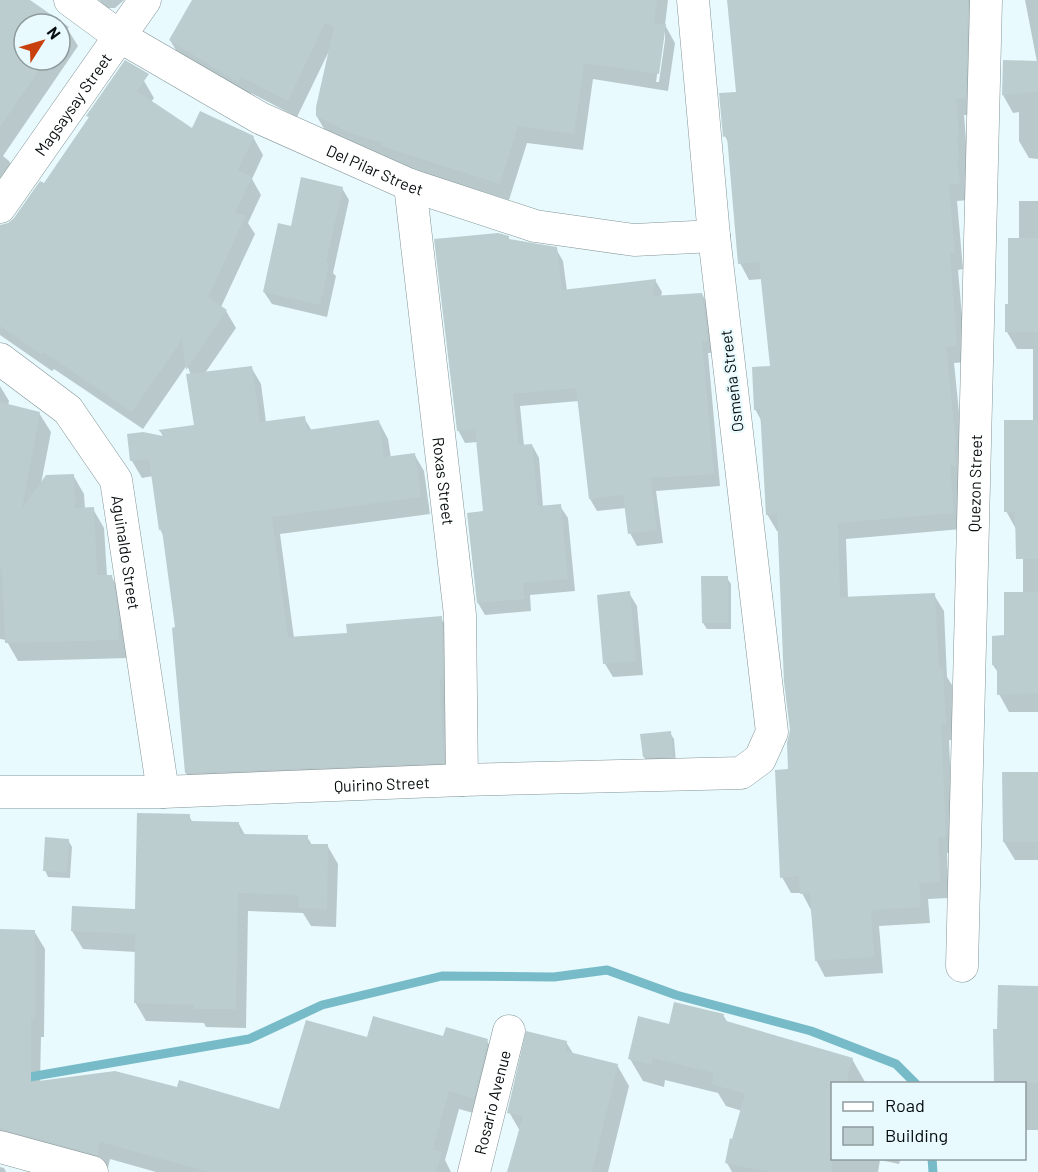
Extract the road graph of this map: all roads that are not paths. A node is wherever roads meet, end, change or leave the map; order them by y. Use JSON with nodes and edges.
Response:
{"nodes":[{"id":1,"x":70,"y":0,"type":"edge"},
{"id":2,"x":145,"y":0,"type":"edge"},
{"id":3,"x":693,"y":0,"type":"edge"},
{"id":4,"x":986,"y":0,"type":"edge"},
{"id":5,"x":119,"y":36,"type":"junction"},
{"id":6,"x":410,"y":185,"type":"junction"},
{"id":7,"x":0,"y":207,"type":"edge"},
{"id":8,"x":714,"y":236,"type":"junction"},
{"id":9,"x":0,"y":359,"type":"edge"},
{"id":10,"x":760,"y":759,"type":"joint"},
{"id":11,"x":462,"y":780,"type":"junction"},
{"id":12,"x":0,"y":792,"type":"edge"},
{"id":13,"x":163,"y":792,"type":"junction"},
{"id":14,"x":962,"y":966,"type":"dead end"},
{"id":15,"x":508,"y":1031,"type":"dead end"},
{"id":16,"x":0,"y":1147,"type":"edge"},
{"id":17,"x":92,"y":1172,"type":"edge"},
{"id":18,"x":474,"y":1172,"type":"edge"}],
"edges":[{"from":1,"to":5,"type":"street","name":"Del Pilar Street"},
{"from":2,"to":5,"type":"street","name":"Magsaysay Street"},
{"from":3,"to":8,"type":"street","name":"Osmeña Street"},
{"from":4,"to":14,"type":"street","name":"Quezon Street"},
{"from":5,"to":6,"type":"street","name":"Del Pilar Street"},
{"from":5,"to":7,"type":"street","name":"Magsaysay Street"},
{"from":6,"to":8,"type":"street","name":"Del Pilar Street"},
{"from":6,"to":11,"type":"street","name":"Roxas Street"},
{"from":8,"to":10,"type":"street","name":"Osmeña Street"},
{"from":9,"to":13,"type":"street","name":"Aguinaldo Street"},
{"from":10,"to":11,"type":"street","name":"Quirino Street"},
{"from":11,"to":13,"type":"street","name":"Quirino Street"},
{"from":12,"to":13,"type":"street","name":"Quirino Street"},
{"from":15,"to":18,"type":"street","name":"Rosario Avenue"},
{"from":16,"to":17,"type":"street"}]}
